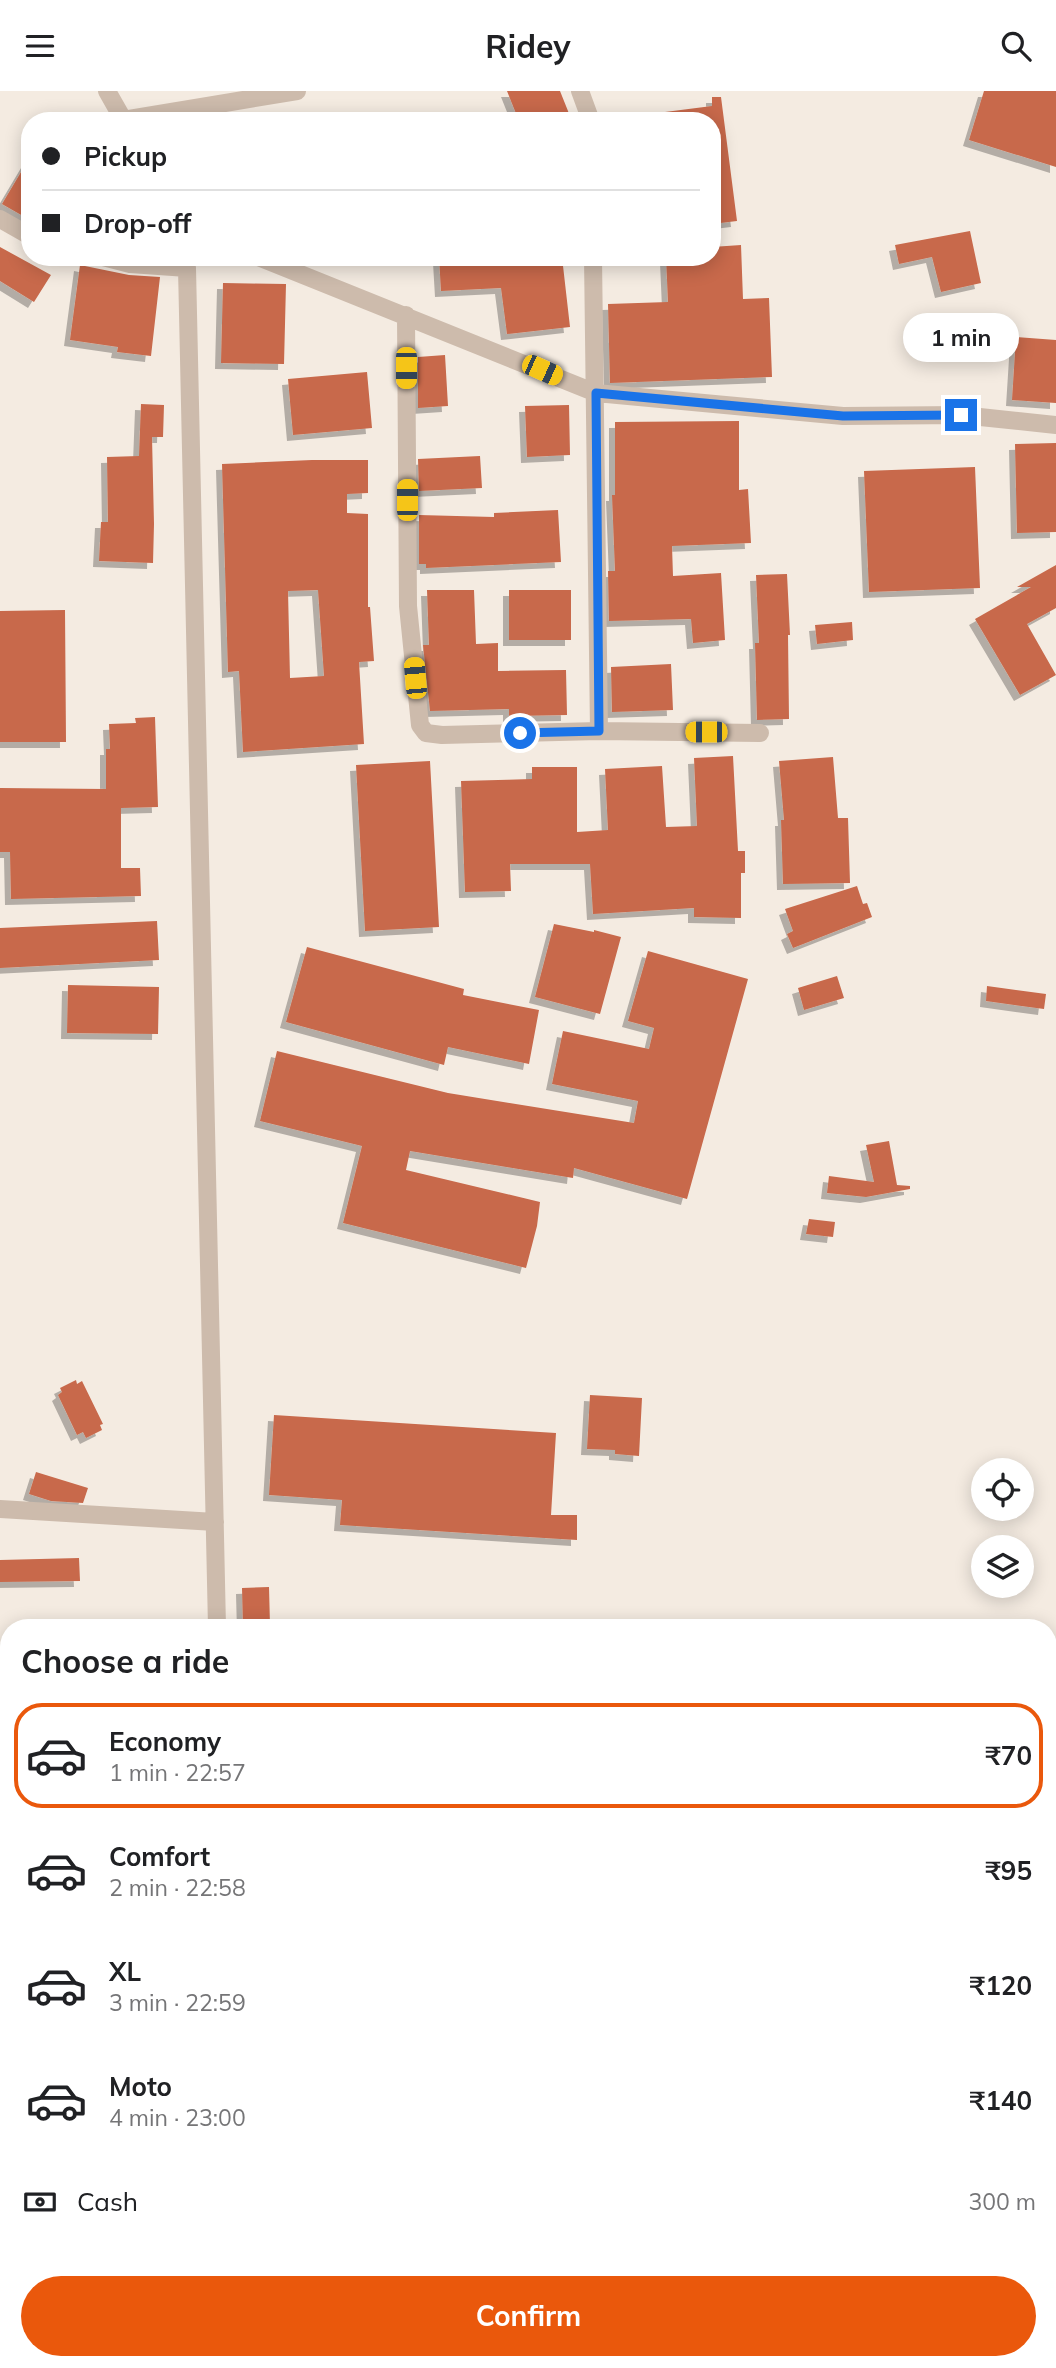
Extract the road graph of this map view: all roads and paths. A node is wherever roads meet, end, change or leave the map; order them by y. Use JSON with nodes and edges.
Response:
{"nodes":[{"id":1,"x":107,"y":91,"type":"edge"},
{"id":2,"x":297,"y":91,"type":"edge"},
{"id":3,"x":580,"y":91,"type":"edge"},
{"id":4,"x":119,"y":112,"type":"edge"},
{"id":5,"x":171,"y":112,"type":"edge"},
{"id":6,"x":587,"y":112,"type":"edge"},
{"id":7,"x":0,"y":219,"type":"edge"},
{"id":8,"x":21,"y":231,"type":"edge"},
{"id":9,"x":185,"y":266,"type":"edge"},
{"id":10,"x":281,"y":266,"type":"edge"},
{"id":11,"x":593,"y":266,"type":"edge"},
{"id":12,"x":406,"y":315,"type":"junction"},
{"id":13,"x":596,"y":393,"type":"junction"},
{"id":14,"x":1056,"y":425,"type":"edge"},
{"id":15,"x":599,"y":731,"type":"junction"},
{"id":16,"x":760,"y":733,"type":"dead end"},
{"id":17,"x":0,"y":1509,"type":"edge"},
{"id":18,"x":215,"y":1522,"type":"junction"},
{"id":19,"x":217,"y":1619,"type":"edge"}],
"edges":[{"from":1,"to":4,"type":"street"},
{"from":2,"to":5,"type":"street"},
{"from":3,"to":6,"type":"street"},
{"from":7,"to":8,"type":"street"},
{"from":9,"to":18,"type":"street"},
{"from":10,"to":12,"type":"street"},
{"from":11,"to":13,"type":"street"},
{"from":12,"to":13,"type":"street"},
{"from":12,"to":15,"type":"street"},
{"from":13,"to":14,"type":"street"},
{"from":13,"to":15,"type":"street"},
{"from":15,"to":16,"type":"street"},
{"from":17,"to":18,"type":"street"},
{"from":18,"to":19,"type":"street"}]}
